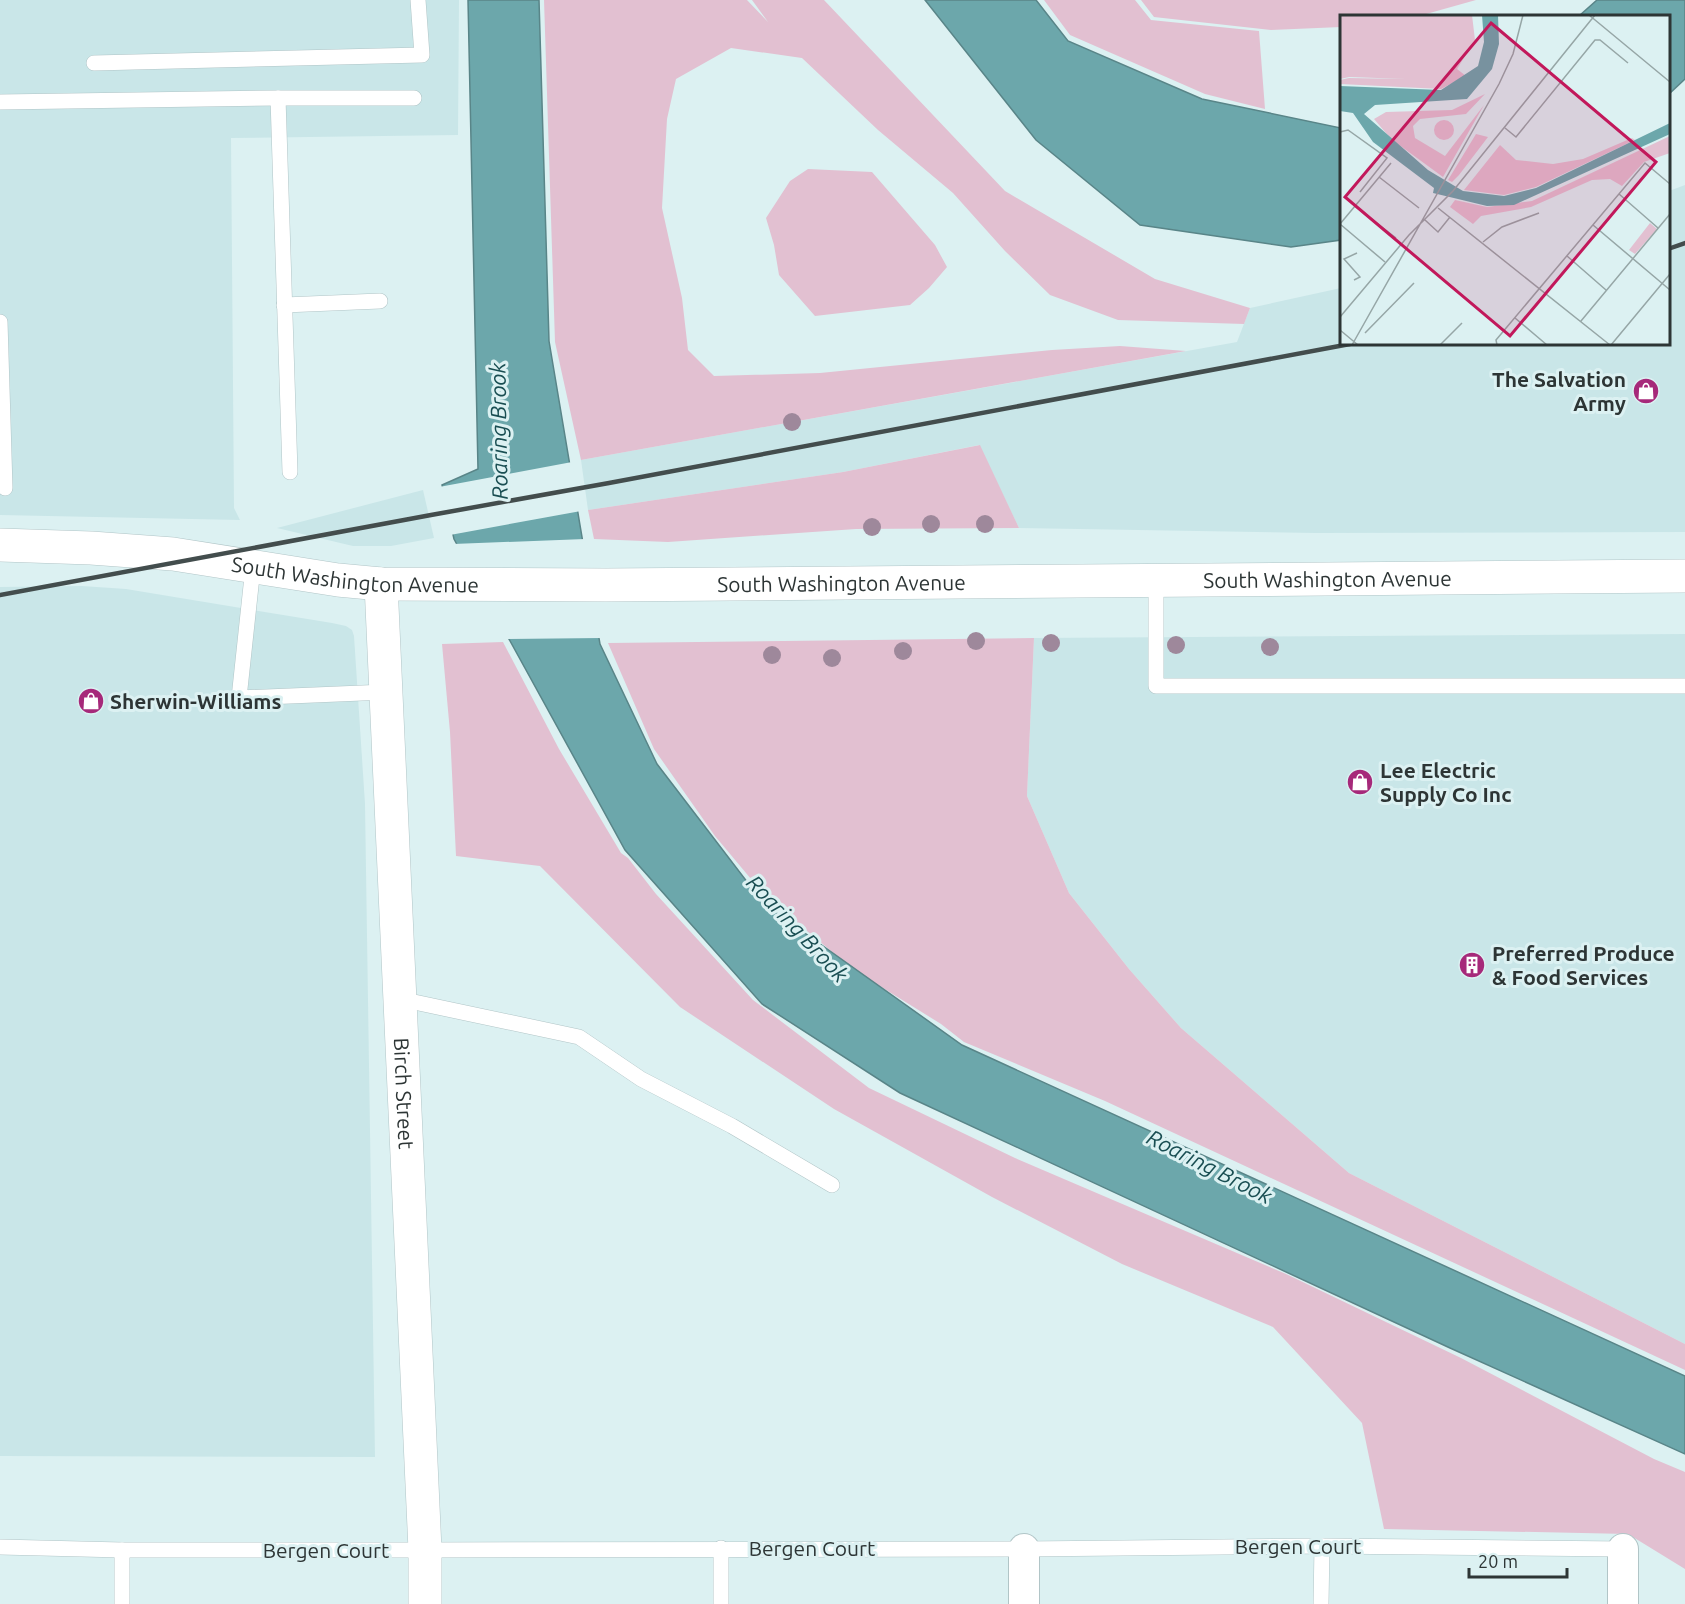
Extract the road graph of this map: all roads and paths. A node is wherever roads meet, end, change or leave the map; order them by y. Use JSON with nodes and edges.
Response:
{"nodes":[{"id":1,"x":418,"y":0,"type":"edge"},
{"id":2,"x":94,"y":63,"type":"dead end"},
{"id":3,"x":278,"y":98,"type":"junction"},
{"id":4,"x":414,"y":98,"type":"dead end"},
{"id":5,"x":0,"y":102,"type":"edge"},
{"id":6,"x":380,"y":302,"type":"dead end"},
{"id":7,"x":284,"y":305,"type":"junction"},
{"id":8,"x":0,"y":322,"type":"edge"},
{"id":9,"x":290,"y":472,"type":"dead end"},
{"id":10,"x":5,"y":488,"type":"dead end"},
{"id":11,"x":0,"y":545,"type":"edge"},
{"id":12,"x":253,"y":567,"type":"junction"},
{"id":13,"x":1685,"y":576,"type":"edge"},
{"id":14,"x":1156,"y":581,"type":"junction"},
{"id":15,"x":381,"y":584,"type":"junction"},
{"id":16,"x":1685,"y":686,"type":"edge"},
{"id":17,"x":386,"y":692,"type":"junction"},
{"id":18,"x":400,"y":999,"type":"junction"},
{"id":19,"x":832,"y":1185,"type":"dead end"},
{"id":20,"x":1322,"y":1546,"type":"junction"},
{"id":21,"x":0,"y":1547,"type":"edge"},
{"id":22,"x":721,"y":1548,"type":"junction"},
{"id":23,"x":1024,"y":1549,"type":"junction"},
{"id":24,"x":1623,"y":1549,"type":"joint"},
{"id":25,"x":122,"y":1550,"type":"junction"},
{"id":26,"x":425,"y":1550,"type":"junction"},
{"id":27,"x":122,"y":1604,"type":"edge"},
{"id":28,"x":425,"y":1604,"type":"edge"},
{"id":29,"x":721,"y":1604,"type":"edge"},
{"id":30,"x":1024,"y":1604,"type":"edge"},
{"id":31,"x":1321,"y":1604,"type":"edge"},
{"id":32,"x":1623,"y":1604,"type":"edge"}],
"edges":[{"from":1,"to":2,"type":"lane"},
{"from":3,"to":4,"type":"lane"},
{"from":3,"to":5,"type":"lane"},
{"from":3,"to":7,"type":"lane"},
{"from":6,"to":7,"type":"lane"},
{"from":7,"to":9,"type":"lane"},
{"from":8,"to":10,"type":"lane"},
{"from":11,"to":12,"type":"street","name":"South Washington Avenue"},
{"from":12,"to":15,"type":"street","name":"South Washington Avenue"},
{"from":12,"to":17,"type":"lane"},
{"from":13,"to":14,"type":"street","name":"South Washington Avenue"},
{"from":14,"to":15,"type":"street","name":"South Washington Avenue"},
{"from":14,"to":16,"type":"lane"},
{"from":15,"to":17,"type":"street","name":"Birch Street"},
{"from":17,"to":18,"type":"street","name":"Birch Street"},
{"from":18,"to":19,"type":"lane"},
{"from":18,"to":26,"type":"street","name":"Birch Street"},
{"from":20,"to":23,"type":"lane","name":"Bergen Court"},
{"from":20,"to":24,"type":"lane","name":"Bergen Court"},
{"from":20,"to":31,"type":"lane"},
{"from":21,"to":25,"type":"lane","name":"Bergen Court"},
{"from":22,"to":23,"type":"lane","name":"Bergen Court"},
{"from":22,"to":26,"type":"lane","name":"Bergen Court"},
{"from":22,"to":29,"type":"lane"},
{"from":23,"to":30,"type":"street"},
{"from":24,"to":32,"type":"street"},
{"from":25,"to":26,"type":"lane","name":"Bergen Court"},
{"from":25,"to":27,"type":"lane"},
{"from":26,"to":28,"type":"street","name":"Birch Street"}]}
